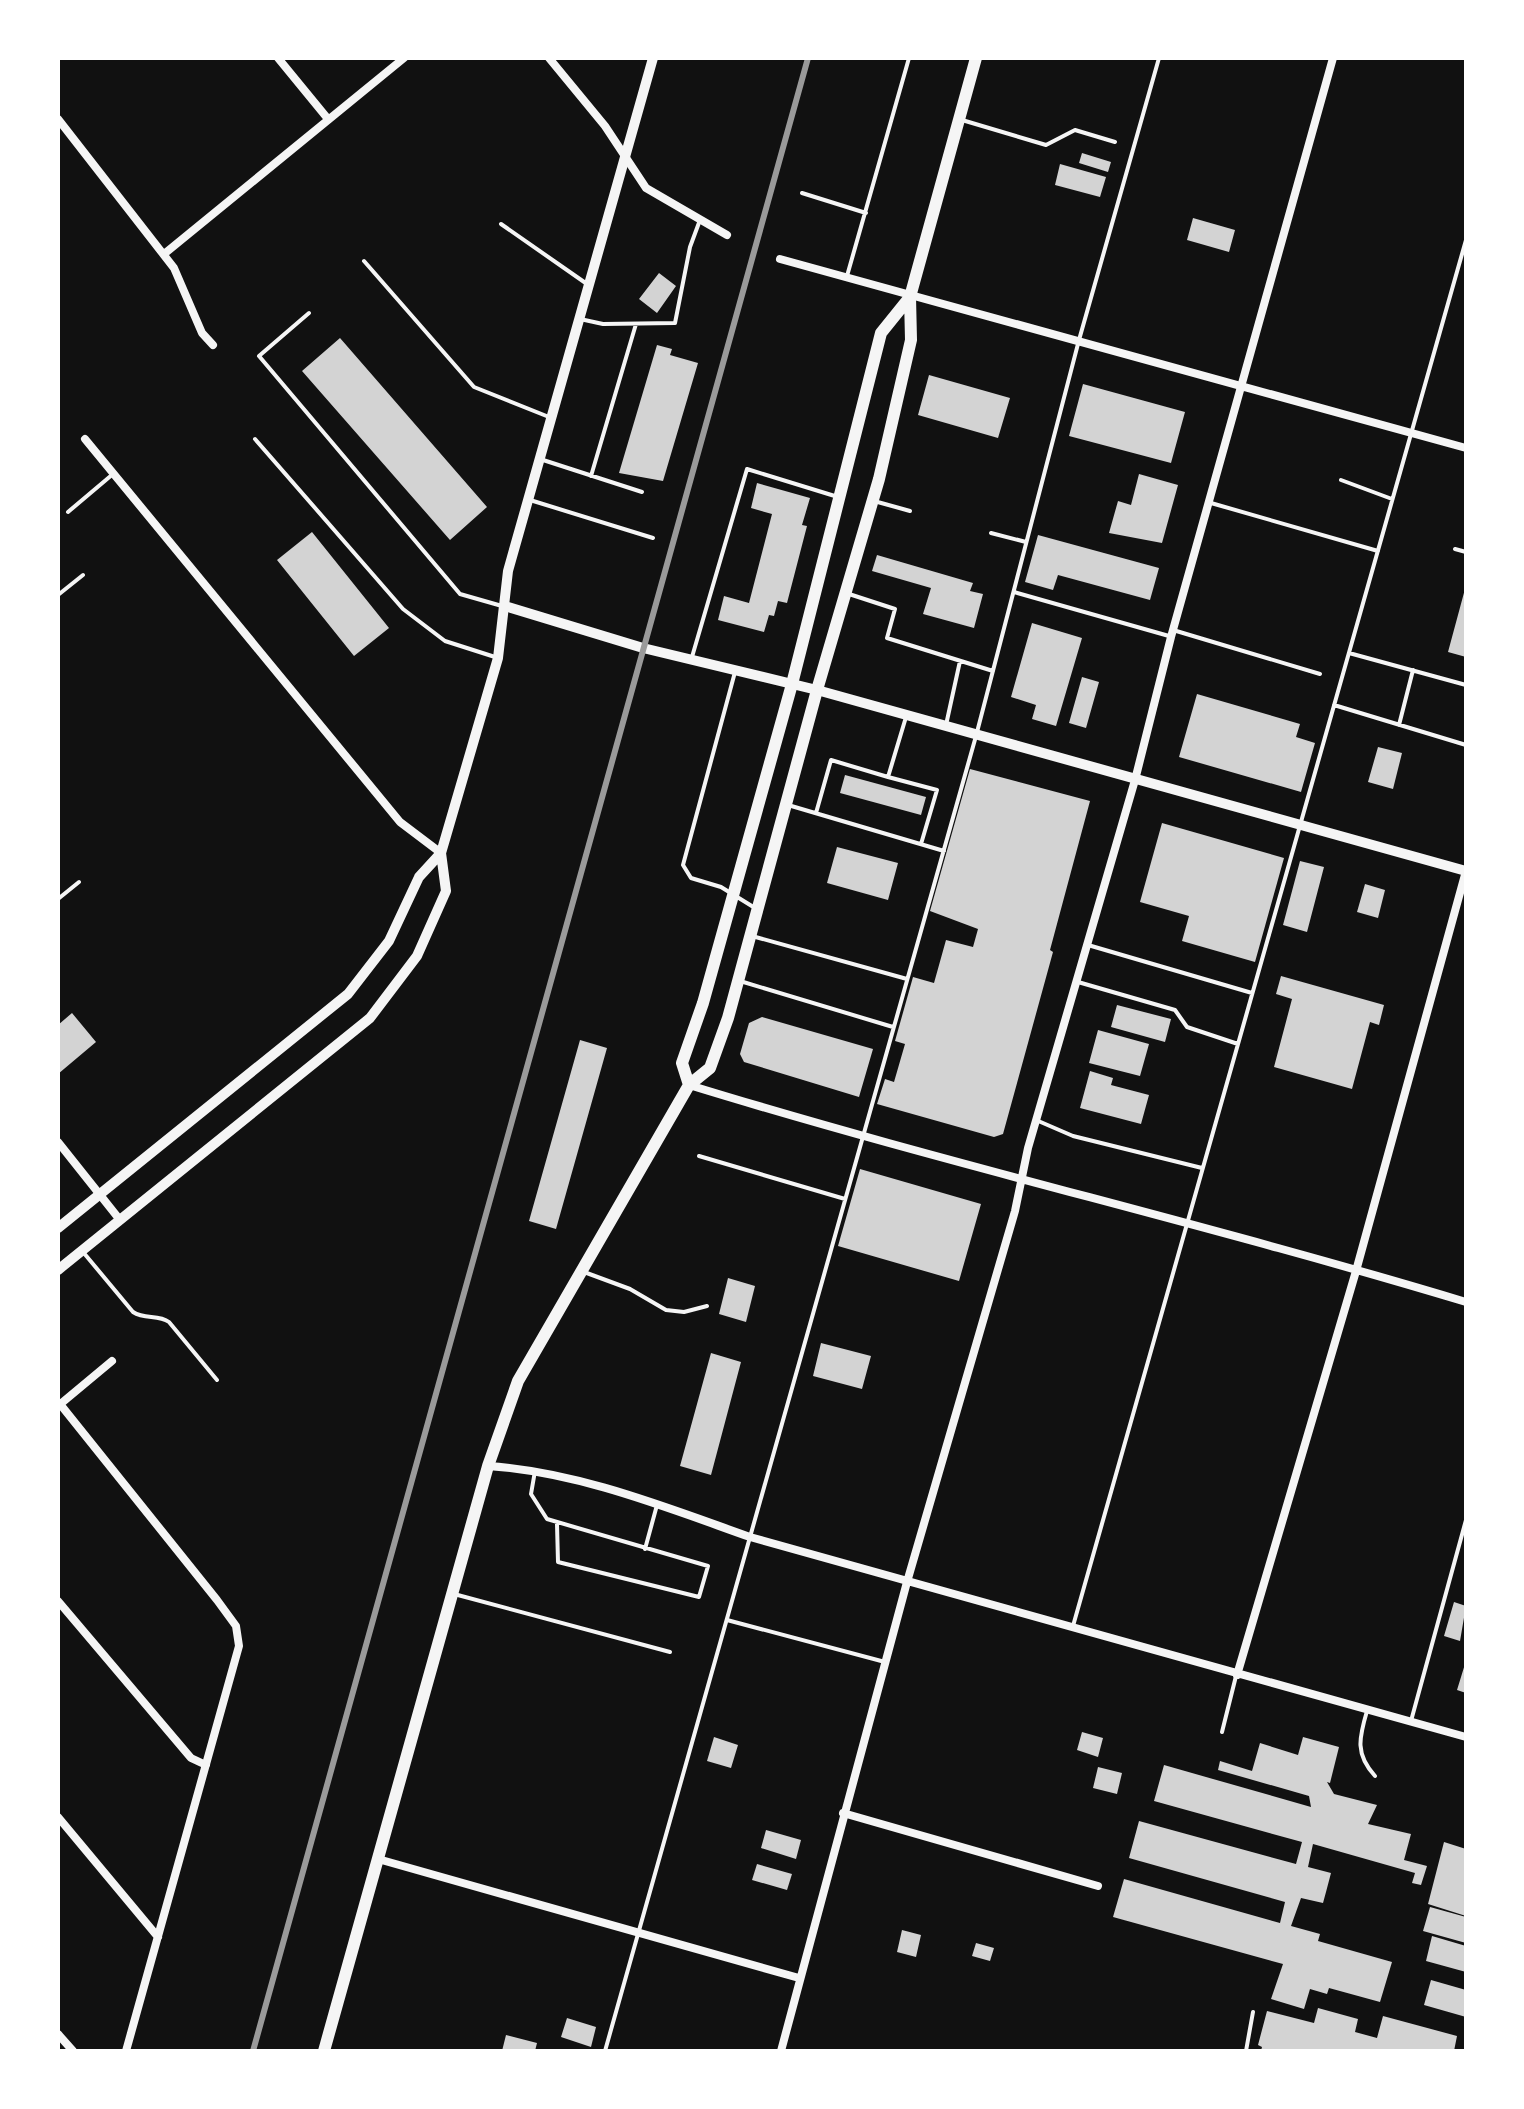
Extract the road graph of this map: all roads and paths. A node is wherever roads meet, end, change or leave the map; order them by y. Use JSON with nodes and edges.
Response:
{"nodes":[{"id":1,"x":278,"y":58,"type":"edge"},
{"id":2,"x":404,"y":58,"type":"edge"},
{"id":3,"x":549,"y":58,"type":"edge"},
{"id":4,"x":653,"y":58,"type":"edge"},
{"id":5,"x":909,"y":58,"type":"edge"},
{"id":6,"x":976,"y":58,"type":"edge"},
{"id":7,"x":1159,"y":58,"type":"edge"},
{"id":8,"x":1333,"y":58,"type":"edge"},
{"id":9,"x":58,"y":119,"type":"edge"},
{"id":10,"x":328,"y":119,"type":"junction"},
{"id":11,"x":959,"y":119,"type":"junction"},
{"id":12,"x":1115,"y":142,"type":"dead end"},
{"id":13,"x":624,"y":155,"type":"junction"},
{"id":14,"x":802,"y":193,"type":"dead end"},
{"id":15,"x":866,"y":213,"type":"junction"},
{"id":16,"x":700,"y":220,"type":"junction"},
{"id":17,"x":501,"y":224,"type":"dead end"},
{"id":18,"x":727,"y":235,"type":"dead end"},
{"id":19,"x":1466,"y":240,"type":"edge"},
{"id":20,"x":164,"y":254,"type":"junction"},
{"id":21,"x":780,"y":259,"type":"dead end"},
{"id":22,"x":364,"y":261,"type":"dead end"},
{"id":23,"x":847,"y":276,"type":"junction"},
{"id":24,"x":587,"y":284,"type":"junction"},
{"id":25,"x":910,"y":297,"type":"junction"},
{"id":26,"x":309,"y":313,"type":"dead end"},
{"id":27,"x":579,"y":319,"type":"junction"},
{"id":28,"x":636,"y":323,"type":"junction"},
{"id":29,"x":1079,"y":340,"type":"junction"},
{"id":30,"x":213,"y":345,"type":"dead end"},
{"id":31,"x":1242,"y":384,"type":"junction"},
{"id":32,"x":551,"y":417,"type":"junction"},
{"id":33,"x":1411,"y":433,"type":"junction"},
{"id":34,"x":85,"y":439,"type":"dead end"},
{"id":35,"x":255,"y":439,"type":"dead end"},
{"id":36,"x":1466,"y":448,"type":"edge"},
{"id":37,"x":538,"y":459,"type":"junction"},
{"id":38,"x":113,"y":474,"type":"junction"},
{"id":39,"x":591,"y":476,"type":"junction"},
{"id":40,"x":1341,"y":480,"type":"dead end"},
{"id":41,"x":642,"y":492,"type":"dead end"},
{"id":42,"x":840,"y":498,"type":"junction"},
{"id":43,"x":527,"y":499,"type":"junction"},
{"id":44,"x":1392,"y":499,"type":"junction"},
{"id":45,"x":873,"y":501,"type":"junction"},
{"id":46,"x":1209,"y":502,"type":"junction"},
{"id":47,"x":910,"y":511,"type":"dead end"},
{"id":48,"x":68,"y":512,"type":"dead end"},
{"id":49,"x":991,"y":533,"type":"dead end"},
{"id":50,"x":653,"y":538,"type":"dead end"},
{"id":51,"x":1026,"y":542,"type":"junction"},
{"id":52,"x":1455,"y":549,"type":"dead end"},
{"id":53,"x":1378,"y":551,"type":"junction"},
{"id":54,"x":1466,"y":552,"type":"edge"},
{"id":55,"x":83,"y":575,"type":"dead end"},
{"id":56,"x":1014,"y":592,"type":"junction"},
{"id":57,"x":847,"y":593,"type":"junction"},
{"id":58,"x":58,"y":595,"type":"edge"},
{"id":59,"x":505,"y":606,"type":"junction"},
{"id":60,"x":1172,"y":633,"type":"junction"},
{"id":61,"x":1349,"y":653,"type":"junction"},
{"id":62,"x":498,"y":658,"type":"junction"},
{"id":63,"x":691,"y":659,"type":"junction"},
{"id":64,"x":960,"y":661,"type":"junction"},
{"id":65,"x":736,"y":670,"type":"junction"},
{"id":66,"x":1413,"y":670,"type":"junction"},
{"id":67,"x":993,"y":671,"type":"junction"},
{"id":68,"x":1320,"y":674,"type":"dead end"},
{"id":69,"x":792,"y":684,"type":"junction"},
{"id":70,"x":1466,"y":685,"type":"edge"},
{"id":71,"x":817,"y":690,"type":"junction"},
{"id":72,"x":1334,"y":705,"type":"junction"},
{"id":73,"x":906,"y":717,"type":"junction"},
{"id":74,"x":1399,"y":725,"type":"junction"},
{"id":75,"x":945,"y":728,"type":"junction"},
{"id":76,"x":976,"y":736,"type":"junction"},
{"id":77,"x":1466,"y":745,"type":"edge"},
{"id":78,"x":888,"y":777,"type":"junction"},
{"id":79,"x":1135,"y":780,"type":"junction"},
{"id":80,"x":786,"y":804,"type":"junction"},
{"id":81,"x":816,"y":813,"type":"junction"},
{"id":82,"x":1299,"y":826,"type":"junction"},
{"id":83,"x":921,"y":844,"type":"junction"},
{"id":84,"x":944,"y":851,"type":"junction"},
{"id":85,"x":441,"y":853,"type":"junction"},
{"id":86,"x":1466,"y":864,"type":"edge"},
{"id":87,"x":1466,"y":871,"type":"edge"},
{"id":88,"x":79,"y":882,"type":"dead end"},
{"id":89,"x":732,"y":893,"type":"junction"},
{"id":90,"x":58,"y":899,"type":"edge"},
{"id":91,"x":757,"y":909,"type":"junction"},
{"id":92,"x":750,"y":936,"type":"junction"},
{"id":93,"x":1086,"y":945,"type":"junction"},
{"id":94,"x":907,"y":979,"type":"junction"},
{"id":95,"x":738,"y":981,"type":"junction"},
{"id":96,"x":1076,"y":981,"type":"junction"},
{"id":97,"x":1252,"y":993,"type":"junction"},
{"id":98,"x":894,"y":1027,"type":"junction"},
{"id":99,"x":1238,"y":1044,"type":"junction"},
{"id":100,"x":689,"y":1085,"type":"junction"},
{"id":101,"x":1036,"y":1120,"type":"junction"},
{"id":102,"x":862,"y":1139,"type":"junction"},
{"id":103,"x":58,"y":1142,"type":"edge"},
{"id":104,"x":699,"y":1156,"type":"dead end"},
{"id":105,"x":1203,"y":1168,"type":"junction"},
{"id":106,"x":1022,"y":1180,"type":"junction"},
{"id":107,"x":100,"y":1195,"type":"junction"},
{"id":108,"x":845,"y":1199,"type":"junction"},
{"id":109,"x":120,"y":1220,"type":"junction"},
{"id":110,"x":1187,"y":1225,"type":"junction"},
{"id":111,"x":58,"y":1228,"type":"edge"},
{"id":112,"x":82,"y":1251,"type":"junction"},
{"id":113,"x":58,"y":1270,"type":"edge"},
{"id":114,"x":582,"y":1271,"type":"junction"},
{"id":115,"x":1356,"y":1271,"type":"junction"},
{"id":116,"x":1466,"y":1302,"type":"edge"},
{"id":117,"x":707,"y":1306,"type":"dead end"},
{"id":118,"x":112,"y":1361,"type":"dead end"},
{"id":119,"x":217,"y":1380,"type":"dead end"},
{"id":120,"x":59,"y":1405,"type":"edge"},
{"id":121,"x":488,"y":1466,"type":"junction"},
{"id":122,"x":536,"y":1469,"type":"junction"},
{"id":123,"x":657,"y":1504,"type":"junction"},
{"id":124,"x":1466,"y":1520,"type":"edge"},
{"id":125,"x":557,"y":1524,"type":"junction"},
{"id":126,"x":750,"y":1537,"type":"junction"},
{"id":127,"x":645,"y":1549,"type":"junction"},
{"id":128,"x":907,"y":1582,"type":"junction"},
{"id":129,"x":452,"y":1593,"type":"junction"},
{"id":130,"x":58,"y":1601,"type":"edge"},
{"id":131,"x":727,"y":1620,"type":"junction"},
{"id":132,"x":1072,"y":1628,"type":"junction"},
{"id":133,"x":670,"y":1652,"type":"dead end"},
{"id":134,"x":885,"y":1662,"type":"junction"},
{"id":135,"x":1237,"y":1675,"type":"junction"},
{"id":136,"x":1367,"y":1711,"type":"junction"},
{"id":137,"x":1410,"y":1723,"type":"junction"},
{"id":138,"x":1222,"y":1732,"type":"dead end"},
{"id":139,"x":1466,"y":1737,"type":"edge"},
{"id":140,"x":206,"y":1765,"type":"junction"},
{"id":141,"x":1375,"y":1776,"type":"dead end"},
{"id":142,"x":843,"y":1813,"type":"junction"},
{"id":143,"x":58,"y":1817,"type":"edge"},
{"id":144,"x":378,"y":1859,"type":"junction"},
{"id":145,"x":1098,"y":1886,"type":"dead end"},
{"id":146,"x":639,"y":1932,"type":"junction"},
{"id":147,"x":158,"y":1937,"type":"junction"},
{"id":148,"x":799,"y":1978,"type":"junction"},
{"id":149,"x":1253,"y":2012,"type":"dead end"},
{"id":150,"x":58,"y":2034,"type":"edge"},
{"id":151,"x":73,"y":2051,"type":"edge"},
{"id":152,"x":126,"y":2051,"type":"edge"},
{"id":153,"x":324,"y":2051,"type":"edge"},
{"id":154,"x":605,"y":2051,"type":"edge"},
{"id":155,"x":781,"y":2051,"type":"edge"},
{"id":156,"x":1246,"y":2051,"type":"edge"}],
"edges":[{"from":1,"to":10,"type":"street"},
{"from":2,"to":10,"type":"street"},
{"from":3,"to":13,"type":"street"},
{"from":4,"to":13,"type":"street"},
{"from":5,"to":15,"type":"lane"},
{"from":6,"to":11,"type":"main road"},
{"from":7,"to":29,"type":"lane"},
{"from":8,"to":31,"type":"street"},
{"from":9,"to":20,"type":"street"},
{"from":10,"to":20,"type":"street"},
{"from":11,"to":12,"type":"lane"},
{"from":11,"to":25,"type":"main road"},
{"from":13,"to":16,"type":"street"},
{"from":13,"to":24,"type":"street"},
{"from":14,"to":15,"type":"lane"},
{"from":15,"to":23,"type":"lane"},
{"from":16,"to":18,"type":"street"},
{"from":16,"to":28,"type":"lane"},
{"from":17,"to":24,"type":"lane"},
{"from":19,"to":33,"type":"lane"},
{"from":20,"to":30,"type":"street"},
{"from":21,"to":23,"type":"street"},
{"from":22,"to":32,"type":"lane"},
{"from":23,"to":25,"type":"street"},
{"from":24,"to":27,"type":"street"},
{"from":25,"to":29,"type":"street"},
{"from":25,"to":42,"type":"main road"},
{"from":25,"to":45,"type":"main road"},
{"from":26,"to":59,"type":"lane"},
{"from":27,"to":28,"type":"lane"},
{"from":27,"to":32,"type":"street"},
{"from":28,"to":39,"type":"lane"},
{"from":29,"to":31,"type":"street"},
{"from":29,"to":51,"type":"lane"},
{"from":31,"to":33,"type":"street"},
{"from":31,"to":46,"type":"street"},
{"from":32,"to":37,"type":"street"},
{"from":33,"to":36,"type":"street"},
{"from":33,"to":44,"type":"lane"},
{"from":34,"to":38,"type":"street"},
{"from":35,"to":62,"type":"lane"},
{"from":37,"to":39,"type":"lane"},
{"from":37,"to":43,"type":"street"},
{"from":38,"to":48,"type":"lane"},
{"from":38,"to":85,"type":"street"},
{"from":39,"to":41,"type":"lane"},
{"from":40,"to":44,"type":"lane"},
{"from":42,"to":63,"type":"lane"},
{"from":42,"to":69,"type":"main road"},
{"from":43,"to":50,"type":"lane"},
{"from":43,"to":59,"type":"street"},
{"from":44,"to":53,"type":"lane"},
{"from":45,"to":47,"type":"lane"},
{"from":45,"to":57,"type":"main road"},
{"from":46,"to":53,"type":"lane"},
{"from":46,"to":60,"type":"street"},
{"from":49,"to":51,"type":"lane"},
{"from":51,"to":56,"type":"lane"},
{"from":52,"to":54,"type":"lane"},
{"from":53,"to":61,"type":"lane"},
{"from":55,"to":58,"type":"lane"},
{"from":56,"to":60,"type":"lane"},
{"from":56,"to":67,"type":"lane"},
{"from":57,"to":64,"type":"lane"},
{"from":57,"to":71,"type":"main road"},
{"from":59,"to":62,"type":"street"},
{"from":59,"to":63,"type":"street"},
{"from":60,"to":68,"type":"lane"},
{"from":60,"to":79,"type":"street"},
{"from":61,"to":66,"type":"lane"},
{"from":61,"to":72,"type":"lane"},
{"from":62,"to":85,"type":"street"},
{"from":63,"to":65,"type":"street"},
{"from":64,"to":67,"type":"lane"},
{"from":64,"to":75,"type":"lane"},
{"from":65,"to":69,"type":"street"},
{"from":65,"to":89,"type":"lane"},
{"from":66,"to":70,"type":"lane"},
{"from":66,"to":74,"type":"lane"},
{"from":67,"to":76,"type":"lane"},
{"from":69,"to":71,"type":"street"},
{"from":69,"to":89,"type":"main road"},
{"from":71,"to":73,"type":"street"},
{"from":71,"to":80,"type":"main road"},
{"from":72,"to":74,"type":"lane"},
{"from":72,"to":82,"type":"lane"},
{"from":73,"to":75,"type":"street"},
{"from":73,"to":78,"type":"lane"},
{"from":74,"to":77,"type":"lane"},
{"from":75,"to":76,"type":"street"},
{"from":76,"to":79,"type":"street"},
{"from":76,"to":84,"type":"lane"},
{"from":78,"to":81,"type":"lane"},
{"from":78,"to":83,"type":"lane"},
{"from":79,"to":82,"type":"street"},
{"from":79,"to":93,"type":"street"},
{"from":80,"to":81,"type":"lane"},
{"from":80,"to":91,"type":"main road"},
{"from":81,"to":83,"type":"lane"},
{"from":82,"to":87,"type":"street"},
{"from":82,"to":97,"type":"lane"},
{"from":83,"to":84,"type":"lane"},
{"from":84,"to":94,"type":"lane"},
{"from":85,"to":107,"type":"street"},
{"from":85,"to":109,"type":"street"},
{"from":86,"to":87,"type":"street"},
{"from":87,"to":115,"type":"street"},
{"from":88,"to":90,"type":"lane"},
{"from":89,"to":91,"type":"lane"},
{"from":89,"to":100,"type":"main road"},
{"from":91,"to":92,"type":"main road"},
{"from":92,"to":94,"type":"lane"},
{"from":92,"to":95,"type":"main road"},
{"from":93,"to":96,"type":"street"},
{"from":93,"to":97,"type":"lane"},
{"from":94,"to":98,"type":"lane"},
{"from":95,"to":98,"type":"lane"},
{"from":95,"to":100,"type":"main road"},
{"from":96,"to":99,"type":"lane"},
{"from":96,"to":101,"type":"street"},
{"from":97,"to":99,"type":"lane"},
{"from":98,"to":102,"type":"lane"},
{"from":99,"to":105,"type":"lane"},
{"from":100,"to":102,"type":"street"},
{"from":100,"to":114,"type":"main road"},
{"from":101,"to":105,"type":"lane"},
{"from":101,"to":106,"type":"street"},
{"from":102,"to":106,"type":"street"},
{"from":102,"to":108,"type":"lane"},
{"from":103,"to":107,"type":"street"},
{"from":104,"to":108,"type":"lane"},
{"from":105,"to":110,"type":"lane"},
{"from":106,"to":110,"type":"street"},
{"from":106,"to":128,"type":"street"},
{"from":107,"to":109,"type":"street"},
{"from":107,"to":111,"type":"street"},
{"from":108,"to":126,"type":"lane"},
{"from":109,"to":112,"type":"street"},
{"from":110,"to":115,"type":"street"},
{"from":110,"to":132,"type":"lane"},
{"from":112,"to":113,"type":"street"},
{"from":112,"to":119,"type":"lane"},
{"from":114,"to":117,"type":"lane"},
{"from":114,"to":121,"type":"main road"},
{"from":115,"to":116,"type":"street"},
{"from":115,"to":135,"type":"street"},
{"from":118,"to":120,"type":"street"},
{"from":120,"to":140,"type":"street"},
{"from":121,"to":122,"type":"street"},
{"from":121,"to":129,"type":"main road"},
{"from":122,"to":123,"type":"street"},
{"from":122,"to":125,"type":"lane"},
{"from":123,"to":126,"type":"street"},
{"from":123,"to":127,"type":"lane"},
{"from":124,"to":137,"type":"lane"},
{"from":125,"to":127,"type":"lane"},
{"from":125,"to":127,"type":"lane"},
{"from":126,"to":128,"type":"street"},
{"from":126,"to":131,"type":"lane"},
{"from":128,"to":132,"type":"street"},
{"from":128,"to":134,"type":"street"},
{"from":129,"to":133,"type":"lane"},
{"from":129,"to":144,"type":"main road"},
{"from":130,"to":140,"type":"street"},
{"from":131,"to":134,"type":"lane"},
{"from":131,"to":146,"type":"lane"},
{"from":132,"to":135,"type":"street"},
{"from":134,"to":142,"type":"street"},
{"from":135,"to":136,"type":"street"},
{"from":135,"to":138,"type":"lane"},
{"from":136,"to":137,"type":"street"},
{"from":136,"to":141,"type":"lane"},
{"from":137,"to":139,"type":"street"},
{"from":140,"to":147,"type":"street"},
{"from":142,"to":145,"type":"street"},
{"from":142,"to":148,"type":"street"},
{"from":143,"to":147,"type":"street"},
{"from":144,"to":146,"type":"street"},
{"from":144,"to":153,"type":"main road"},
{"from":146,"to":148,"type":"street"},
{"from":146,"to":154,"type":"lane"},
{"from":147,"to":152,"type":"street"},
{"from":148,"to":155,"type":"street"},
{"from":149,"to":156,"type":"lane"},
{"from":150,"to":151,"type":"street"}]}
